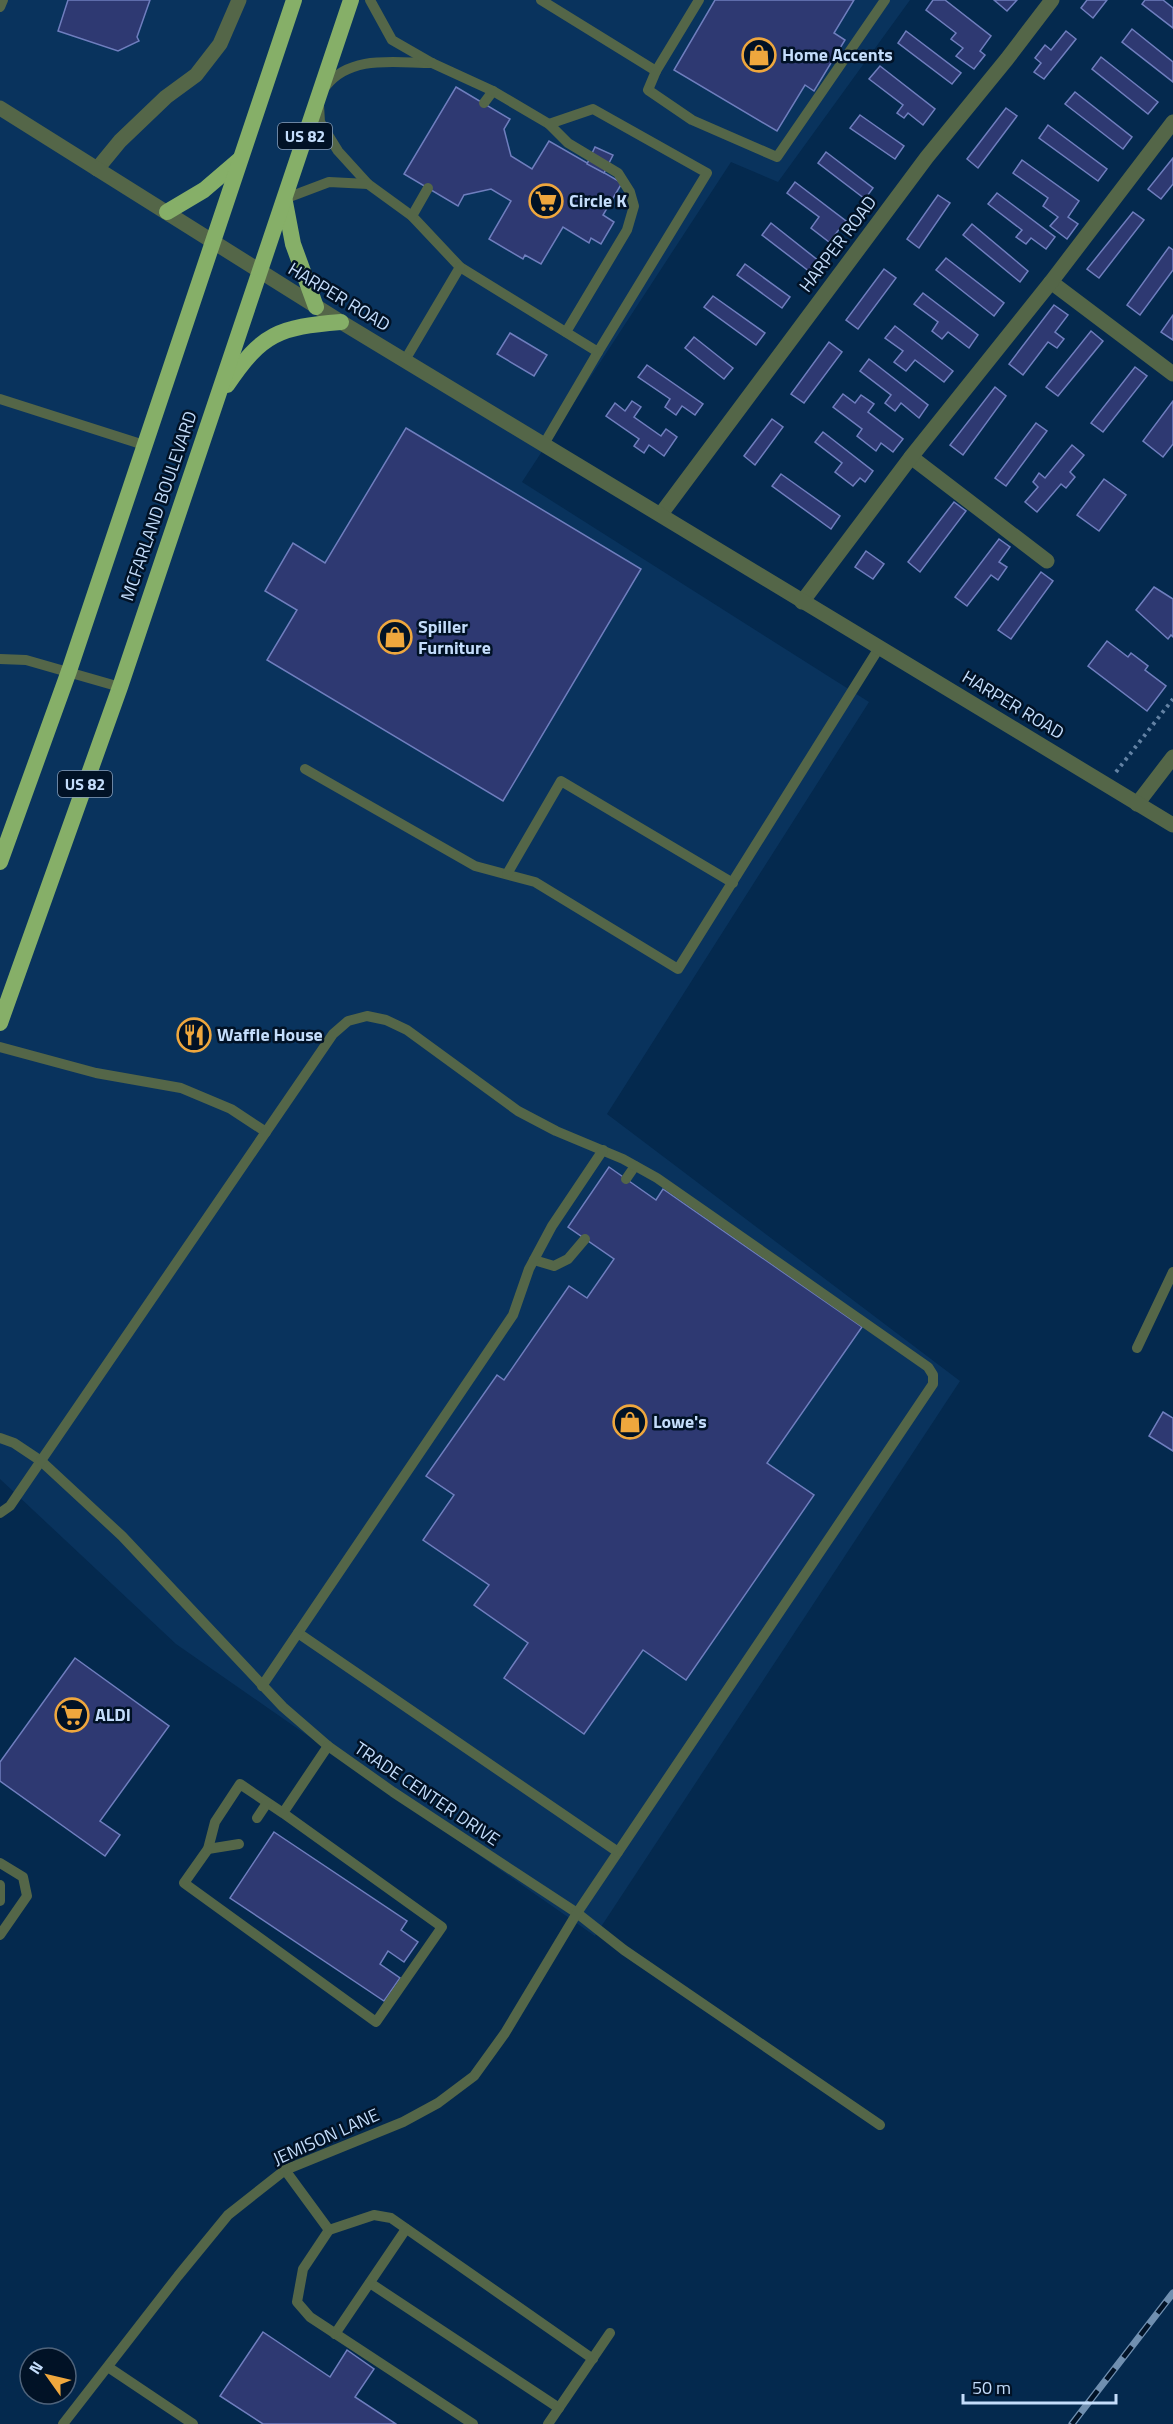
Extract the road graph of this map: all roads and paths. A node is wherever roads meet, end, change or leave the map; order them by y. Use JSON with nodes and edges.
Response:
{"nodes":[{"id":1,"x":3,"y":0,"type":"edge"},
{"id":2,"x":239,"y":0,"type":"edge"},
{"id":3,"x":294,"y":0,"type":"edge"},
{"id":4,"x":351,"y":0,"type":"edge"},
{"id":5,"x":370,"y":0,"type":"edge"},
{"id":6,"x":541,"y":0,"type":"edge"},
{"id":7,"x":699,"y":0,"type":"edge"},
{"id":8,"x":885,"y":0,"type":"edge"},
{"id":9,"x":1052,"y":0,"type":"edge"},
{"id":10,"x":0,"y":7,"type":"edge"},
{"id":11,"x":432,"y":63,"type":"junction"},
{"id":12,"x":656,"y":71,"type":"junction"},
{"id":13,"x":493,"y":91,"type":"junction"},
{"id":14,"x":318,"y":97,"type":"junction"},
{"id":15,"x":484,"y":103,"type":"dead end"},
{"id":16,"x":0,"y":108,"type":"edge"},
{"id":17,"x":1173,"y":122,"type":"edge"},
{"id":18,"x":549,"y":124,"type":"junction"},
{"id":19,"x":240,"y":159,"type":"junction"},
{"id":20,"x":97,"y":169,"type":"junction"},
{"id":21,"x":368,"y":184,"type":"junction"},
{"id":22,"x":428,"y":188,"type":"dead end"},
{"id":23,"x":284,"y":199,"type":"junction"},
{"id":24,"x":167,"y":212,"type":"junction"},
{"id":25,"x":412,"y":216,"type":"junction"},
{"id":26,"x":213,"y":240,"type":"junction"},
{"id":27,"x":460,"y":267,"type":"junction"},
{"id":28,"x":260,"y":272,"type":"junction"},
{"id":29,"x":1051,"y":282,"type":"junction"},
{"id":30,"x":316,"y":307,"type":"junction"},
{"id":31,"x":340,"y":322,"type":"junction"},
{"id":32,"x":566,"y":332,"type":"junction"},
{"id":33,"x":598,"y":352,"type":"junction"},
{"id":34,"x":405,"y":360,"type":"junction"},
{"id":35,"x":1173,"y":374,"type":"edge"},
{"id":36,"x":0,"y":399,"type":"edge"},
{"id":37,"x":214,"y":404,"type":"junction"},
{"id":38,"x":544,"y":444,"type":"junction"},
{"id":39,"x":144,"y":445,"type":"junction"},
{"id":40,"x":911,"y":457,"type":"junction"},
{"id":41,"x":661,"y":514,"type":"junction"},
{"id":42,"x":1047,"y":561,"type":"dead end"},
{"id":43,"x":802,"y":602,"type":"junction"},
{"id":44,"x":879,"y":648,"type":"junction"},
{"id":45,"x":0,"y":659,"type":"edge"},
{"id":46,"x":69,"y":671,"type":"junction"},
{"id":47,"x":120,"y":687,"type":"junction"},
{"id":48,"x":1173,"y":699,"type":"edge"},
{"id":49,"x":1173,"y":757,"type":"edge"},
{"id":50,"x":305,"y":769,"type":"dead end"},
{"id":51,"x":1106,"y":785,"type":"junction"},
{"id":52,"x":1137,"y":804,"type":"junction"},
{"id":53,"x":1173,"y":825,"type":"edge"},
{"id":54,"x":0,"y":862,"type":"edge"},
{"id":55,"x":507,"y":874,"type":"junction"},
{"id":56,"x":733,"y":883,"type":"junction"},
{"id":57,"x":0,"y":1023,"type":"edge"},
{"id":58,"x":0,"y":1047,"type":"edge"},
{"id":59,"x":266,"y":1132,"type":"junction"},
{"id":60,"x":603,"y":1150,"type":"junction"},
{"id":61,"x":635,"y":1166,"type":"junction"},
{"id":62,"x":626,"y":1179,"type":"dead end"},
{"id":63,"x":585,"y":1239,"type":"dead end"},
{"id":64,"x":534,"y":1260,"type":"junction"},
{"id":65,"x":1173,"y":1272,"type":"edge"},
{"id":66,"x":1137,"y":1348,"type":"dead end"},
{"id":67,"x":0,"y":1437,"type":"edge"},
{"id":68,"x":41,"y":1461,"type":"junction"},
{"id":69,"x":0,"y":1513,"type":"edge"},
{"id":70,"x":298,"y":1633,"type":"junction"},
{"id":71,"x":262,"y":1686,"type":"junction"},
{"id":72,"x":328,"y":1746,"type":"junction"},
{"id":73,"x":267,"y":1803,"type":"junction"},
{"id":74,"x":283,"y":1813,"type":"junction"},
{"id":75,"x":257,"y":1818,"type":"dead end"},
{"id":76,"x":239,"y":1844,"type":"dead end"},
{"id":77,"x":208,"y":1849,"type":"junction"},
{"id":78,"x":618,"y":1851,"type":"junction"},
{"id":79,"x":0,"y":1863,"type":"edge"},
{"id":80,"x":0,"y":1885,"type":"edge"},
{"id":81,"x":0,"y":1901,"type":"edge"},
{"id":82,"x":577,"y":1913,"type":"junction"},
{"id":83,"x":0,"y":1935,"type":"edge"},
{"id":84,"x":880,"y":2125,"type":"dead end"},
{"id":85,"x":285,"y":2170,"type":"junction"},
{"id":86,"x":406,"y":2229,"type":"junction"},
{"id":87,"x":329,"y":2230,"type":"junction"},
{"id":88,"x":370,"y":2283,"type":"junction"},
{"id":89,"x":610,"y":2333,"type":"dead end"},
{"id":90,"x":335,"y":2334,"type":"junction"},
{"id":91,"x":593,"y":2359,"type":"junction"},
{"id":92,"x":108,"y":2367,"type":"junction"},
{"id":93,"x":559,"y":2408,"type":"junction"},
{"id":94,"x":63,"y":2424,"type":"edge"},
{"id":95,"x":193,"y":2424,"type":"edge"},
{"id":96,"x":472,"y":2424,"type":"edge"},
{"id":97,"x":548,"y":2424,"type":"edge"}],
"edges":[{"from":1,"to":10,"type":"lane"},
{"from":2,"to":20,"type":"street"},
{"from":3,"to":19,"type":"highway","name":"MCFARLAND BOULEVARD","number":"US 82"},
{"from":4,"to":14,"type":"highway","name":"MCFARLAND BOULEVARD","number":"US 82"},
{"from":5,"to":11,"type":"lane"},
{"from":6,"to":12,"type":"lane"},
{"from":7,"to":12,"type":"lane"},
{"from":8,"to":12,"type":"lane"},
{"from":9,"to":41,"type":"street","name":"HARPER ROAD"},
{"from":11,"to":13,"type":"lane"},
{"from":11,"to":14,"type":"lane"},
{"from":13,"to":15,"type":"lane"},
{"from":13,"to":18,"type":"lane"},
{"from":14,"to":21,"type":"lane"},
{"from":14,"to":23,"type":"highway","name":"MCFARLAND BOULEVARD","number":"US 82"},
{"from":16,"to":20,"type":"street","name":"HARPER ROAD"},
{"from":17,"to":29,"type":"street"},
{"from":18,"to":32,"type":"lane"},
{"from":18,"to":33,"type":"lane"},
{"from":19,"to":24,"type":"highway"},
{"from":19,"to":26,"type":"highway","name":"MCFARLAND BOULEVARD","number":"US 82"},
{"from":20,"to":24,"type":"street","name":"HARPER ROAD"},
{"from":21,"to":23,"type":"lane"},
{"from":21,"to":25,"type":"lane"},
{"from":22,"to":25,"type":"lane"},
{"from":23,"to":28,"type":"highway","name":"MCFARLAND BOULEVARD","number":"US 82"},
{"from":23,"to":30,"type":"highway"},
{"from":24,"to":26,"type":"street","name":"HARPER ROAD"},
{"from":25,"to":27,"type":"lane"},
{"from":26,"to":28,"type":"street","name":"HARPER ROAD"},
{"from":26,"to":39,"type":"highway","name":"MCFARLAND BOULEVARD","number":"US 82"},
{"from":27,"to":32,"type":"lane"},
{"from":27,"to":34,"type":"lane"},
{"from":28,"to":30,"type":"street","name":"HARPER ROAD"},
{"from":28,"to":37,"type":"highway","name":"MCFARLAND BOULEVARD","number":"US 82"},
{"from":29,"to":35,"type":"street"},
{"from":29,"to":40,"type":"street"},
{"from":30,"to":31,"type":"street","name":"HARPER ROAD"},
{"from":31,"to":34,"type":"street","name":"HARPER ROAD"},
{"from":31,"to":37,"type":"highway"},
{"from":32,"to":33,"type":"lane"},
{"from":33,"to":38,"type":"lane"},
{"from":34,"to":38,"type":"street","name":"HARPER ROAD"},
{"from":36,"to":39,"type":"lane"},
{"from":37,"to":47,"type":"highway","name":"MCFARLAND BOULEVARD","number":"US 82"},
{"from":38,"to":41,"type":"street","name":"HARPER ROAD"},
{"from":39,"to":46,"type":"highway","name":"MCFARLAND BOULEVARD","number":"US 82"},
{"from":40,"to":42,"type":"street"},
{"from":40,"to":43,"type":"street"},
{"from":41,"to":43,"type":"street","name":"HARPER ROAD"},
{"from":43,"to":44,"type":"street","name":"HARPER ROAD"},
{"from":44,"to":51,"type":"street","name":"HARPER ROAD"},
{"from":44,"to":56,"type":"lane"},
{"from":45,"to":46,"type":"lane"},
{"from":46,"to":47,"type":"lane"},
{"from":46,"to":54,"type":"highway","name":"MCFARLAND BOULEVARD","number":"US 82"},
{"from":47,"to":57,"type":"highway","name":"MCFARLAND BOULEVARD","number":"US 82"},
{"from":48,"to":51,"type":"path"},
{"from":49,"to":52,"type":"street"},
{"from":50,"to":55,"type":"lane"},
{"from":51,"to":52,"type":"street","name":"HARPER ROAD"},
{"from":52,"to":53,"type":"street","name":"HARPER ROAD"},
{"from":55,"to":56,"type":"lane"},
{"from":55,"to":56,"type":"lane"},
{"from":58,"to":59,"type":"lane"},
{"from":59,"to":60,"type":"lane"},
{"from":59,"to":68,"type":"lane"},
{"from":60,"to":61,"type":"lane"},
{"from":60,"to":64,"type":"lane"},
{"from":61,"to":62,"type":"lane"},
{"from":61,"to":78,"type":"lane","name":"JEMISON LANE"},
{"from":63,"to":64,"type":"lane"},
{"from":64,"to":70,"type":"lane"},
{"from":65,"to":66,"type":"lane"},
{"from":67,"to":68,"type":"lane","name":"TRADE CENTER DRIVE"},
{"from":68,"to":69,"type":"lane"},
{"from":68,"to":71,"type":"lane","name":"TRADE CENTER DRIVE"},
{"from":70,"to":71,"type":"lane"},
{"from":70,"to":78,"type":"lane"},
{"from":71,"to":72,"type":"lane","name":"TRADE CENTER DRIVE"},
{"from":72,"to":74,"type":"lane"},
{"from":72,"to":82,"type":"lane","name":"TRADE CENTER DRIVE"},
{"from":73,"to":74,"type":"lane"},
{"from":73,"to":75,"type":"lane"},
{"from":73,"to":77,"type":"lane"},
{"from":74,"to":77,"type":"lane"},
{"from":76,"to":77,"type":"lane"},
{"from":78,"to":82,"type":"lane","name":"JEMISON LANE"},
{"from":79,"to":83,"type":"lane"},
{"from":80,"to":81,"type":"lane"},
{"from":82,"to":84,"type":"lane","name":"TRADE CENTER DRIVE"},
{"from":82,"to":85,"type":"lane","name":"JEMISON LANE"},
{"from":85,"to":87,"type":"lane"},
{"from":85,"to":92,"type":"lane","name":"JEMISON LANE"},
{"from":86,"to":87,"type":"lane"},
{"from":86,"to":88,"type":"lane"},
{"from":86,"to":91,"type":"lane"},
{"from":87,"to":90,"type":"lane"},
{"from":88,"to":90,"type":"lane"},
{"from":88,"to":93,"type":"lane"},
{"from":89,"to":91,"type":"lane"},
{"from":90,"to":96,"type":"lane"},
{"from":91,"to":93,"type":"lane"},
{"from":92,"to":94,"type":"lane","name":"JEMISON LANE"},
{"from":92,"to":95,"type":"lane"},
{"from":93,"to":97,"type":"lane"}]}
